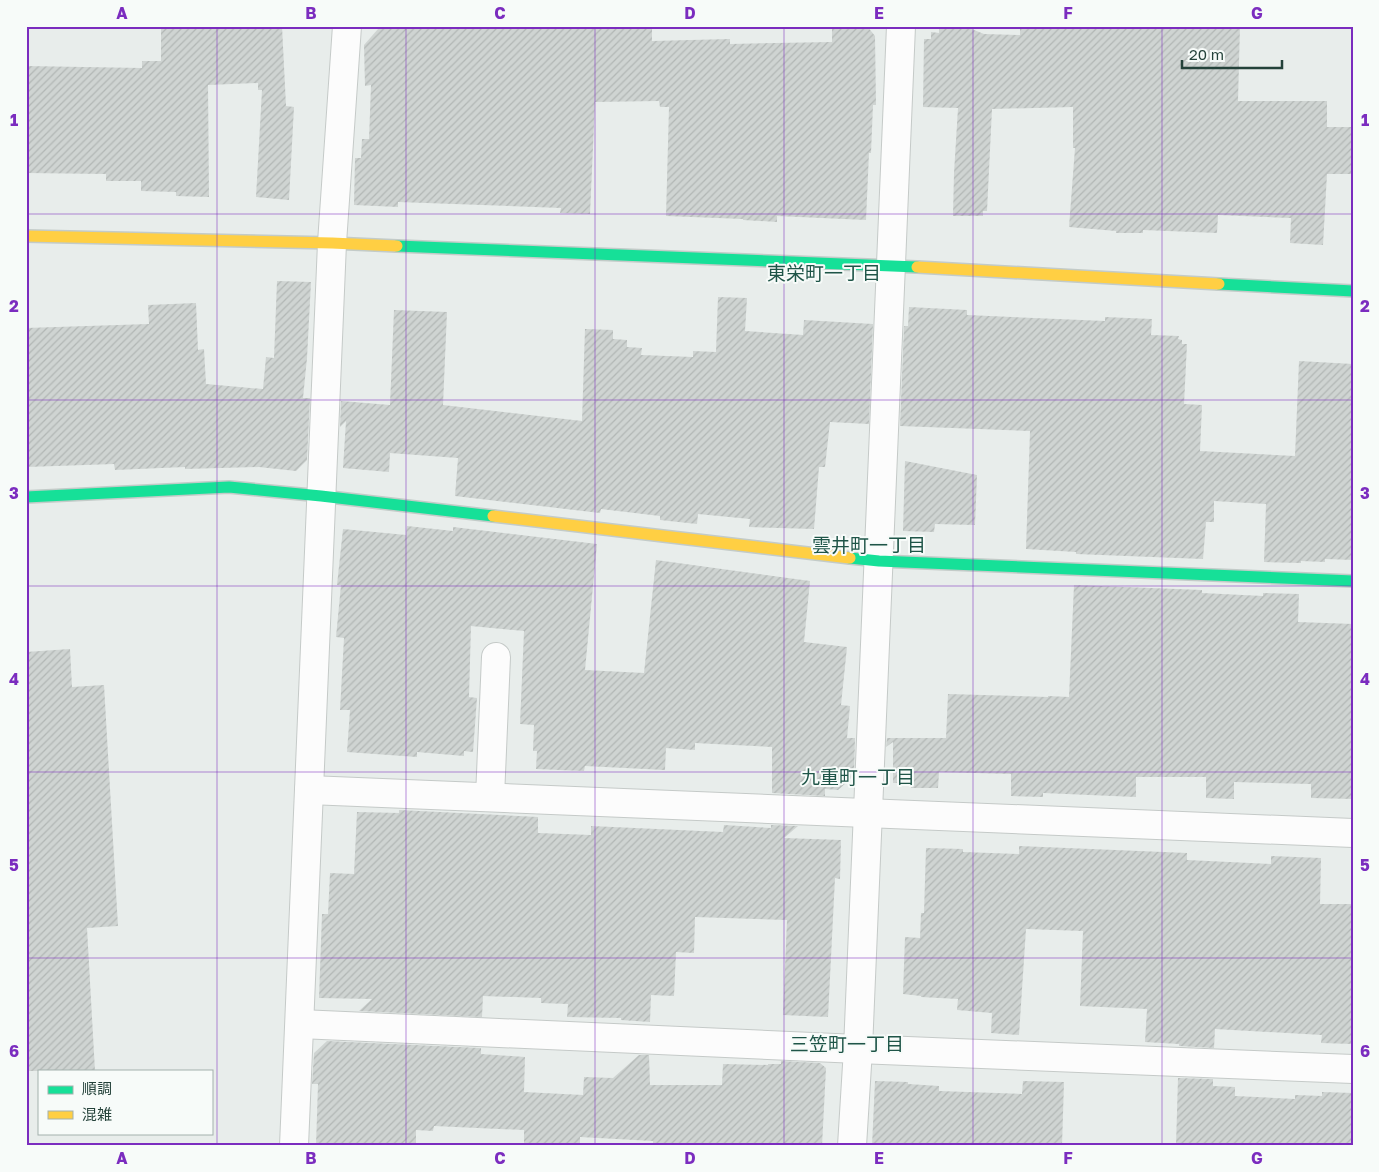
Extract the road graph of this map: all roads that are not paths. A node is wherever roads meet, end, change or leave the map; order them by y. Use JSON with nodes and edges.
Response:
{"nodes":[{"id":1,"x":347,"y":26,"type":"edge"},
{"id":2,"x":901,"y":26,"type":"edge"},
{"id":3,"x":26,"y":236,"type":"edge"},
{"id":4,"x":332,"y":243,"type":"junction"},
{"id":5,"x":891,"y":266,"type":"junction"},
{"id":6,"x":1353,"y":290,"type":"edge"},
{"id":7,"x":322,"y":496,"type":"junction"},
{"id":8,"x":26,"y":497,"type":"edge"},
{"id":9,"x":879,"y":561,"type":"junction"},
{"id":10,"x":1353,"y":581,"type":"edge"},
{"id":11,"x":496,"y":657,"type":"dead end"},
{"id":12,"x":309,"y":790,"type":"junction"},
{"id":13,"x":490,"y":797,"type":"junction"},
{"id":14,"x":868,"y":812,"type":"junction"},
{"id":15,"x":1353,"y":833,"type":"edge"},
{"id":16,"x":300,"y":1024,"type":"junction"},
{"id":17,"x":858,"y":1049,"type":"junction"},
{"id":18,"x":1353,"y":1069,"type":"edge"},
{"id":19,"x":294,"y":1146,"type":"edge"},
{"id":20,"x":852,"y":1146,"type":"edge"}],
"edges":[{"from":1,"to":4,"type":"street"},
{"from":2,"to":5,"type":"street"},
{"from":3,"to":4,"type":"street"},
{"from":4,"to":5,"type":"street"},
{"from":4,"to":7,"type":"street"},
{"from":5,"to":6,"type":"street"},
{"from":5,"to":9,"type":"street"},
{"from":7,"to":8,"type":"street"},
{"from":7,"to":9,"type":"street"},
{"from":7,"to":12,"type":"street"},
{"from":9,"to":10,"type":"street"},
{"from":9,"to":14,"type":"street"},
{"from":11,"to":13,"type":"street"},
{"from":12,"to":13,"type":"street"},
{"from":12,"to":16,"type":"street"},
{"from":13,"to":14,"type":"street"},
{"from":14,"to":15,"type":"street"},
{"from":14,"to":17,"type":"street"},
{"from":16,"to":17,"type":"street"},
{"from":16,"to":19,"type":"street"},
{"from":17,"to":18,"type":"street"},
{"from":17,"to":20,"type":"street"}]}
